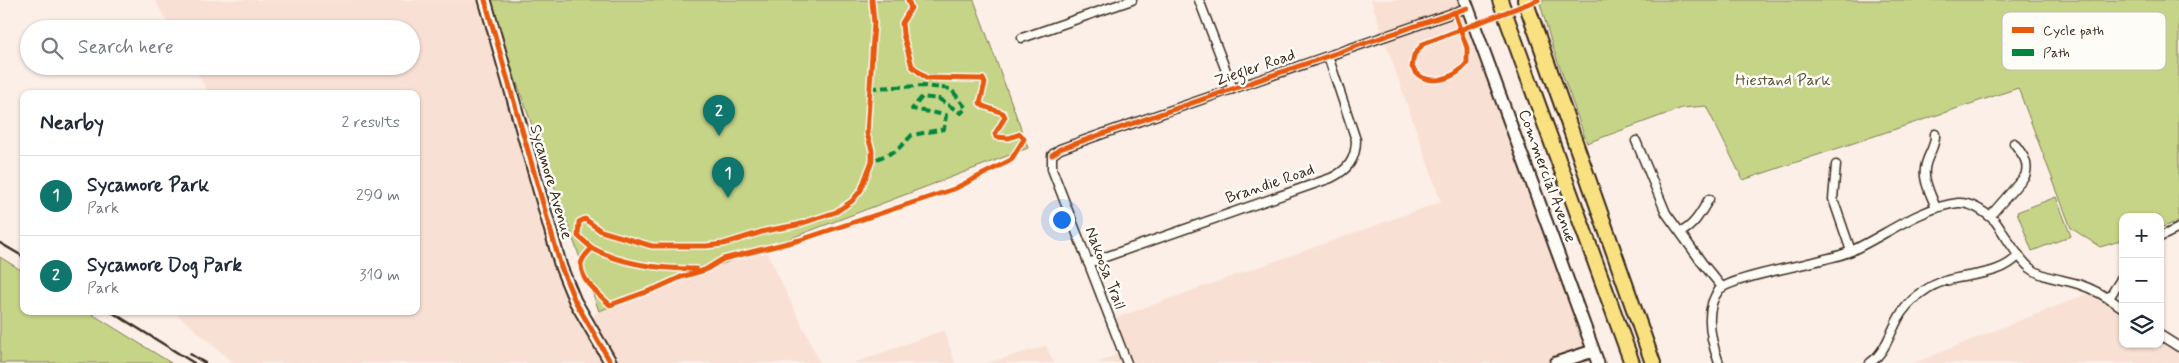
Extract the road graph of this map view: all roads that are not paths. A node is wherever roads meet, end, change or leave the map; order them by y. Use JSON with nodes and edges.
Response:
{"nodes":[{"id":1,"x":485,"y":0,"type":"edge"},
{"id":2,"x":1132,"y":0,"type":"edge"},
{"id":3,"x":1198,"y":0,"type":"edge"},
{"id":4,"x":1498,"y":0,"type":"edge"},
{"id":5,"x":1525,"y":0,"type":"edge"},
{"id":6,"x":1529,"y":0,"type":"edge"},
{"id":7,"x":1466,"y":4,"type":"edge"},
{"id":8,"x":1022,"y":38,"type":"dead end"},
{"id":9,"x":1543,"y":52,"type":"junction"},
{"id":10,"x":1328,"y":56,"type":"junction"},
{"id":11,"x":1233,"y":89,"type":"junction"},
{"id":12,"x":1935,"y":134,"type":"dead end"},
{"id":13,"x":1636,"y":141,"type":"dead end"},
{"id":14,"x":2014,"y":143,"type":"dead end"},
{"id":15,"x":1052,"y":155,"type":"joint"},
{"id":16,"x":1836,"y":164,"type":"dead end"},
{"id":17,"x":1709,"y":199,"type":"dead end"},
{"id":18,"x":1936,"y":208,"type":"junction"},
{"id":19,"x":1990,"y":216,"type":"junction"},
{"id":20,"x":2179,"y":228,"type":"edge"},
{"id":21,"x":1680,"y":232,"type":"junction"},
{"id":22,"x":2164,"y":235,"type":"edge"},
{"id":23,"x":1851,"y":251,"type":"junction"},
{"id":24,"x":2019,"y":255,"type":"junction"},
{"id":25,"x":1088,"y":263,"type":"junction"},
{"id":26,"x":2119,"y":282,"type":"edge"},
{"id":27,"x":1722,"y":287,"type":"junction"},
{"id":28,"x":2109,"y":298,"type":"junction"},
{"id":29,"x":2119,"y":305,"type":"edge"},
{"id":30,"x":1636,"y":314,"type":"junction"},
{"id":31,"x":2164,"y":338,"type":"edge"},
{"id":32,"x":2179,"y":347,"type":"edge"},
{"id":33,"x":1593,"y":351,"type":"junction"},
{"id":34,"x":611,"y":363,"type":"edge"},
{"id":35,"x":1126,"y":363,"type":"edge"},
{"id":36,"x":1556,"y":363,"type":"edge"},
{"id":37,"x":1598,"y":363,"type":"edge"},
{"id":38,"x":1630,"y":363,"type":"edge"},
{"id":39,"x":1654,"y":363,"type":"edge"},
{"id":40,"x":1660,"y":363,"type":"edge"},
{"id":41,"x":1719,"y":363,"type":"edge"},
{"id":42,"x":1870,"y":363,"type":"edge"}],
"edges":[{"from":1,"to":34,"type":"street","name":"Sycamore Avenue"},
{"from":2,"to":8,"type":"street"},
{"from":3,"to":11,"type":"street"},
{"from":4,"to":38,"type":"highway"},
{"from":5,"to":9,"type":"highway"},
{"from":6,"to":9,"type":"highway"},
{"from":7,"to":10,"type":"street","name":"Ziegler Road"},
{"from":7,"to":33,"type":"street","name":"Commercial Avenue"},
{"from":9,"to":30,"type":"highway"},
{"from":10,"to":11,"type":"street","name":"Ziegler Road"},
{"from":10,"to":25,"type":"street","name":"Brandie Road"},
{"from":11,"to":15,"type":"street","name":"Ziegler Road"},
{"from":12,"to":18,"type":"street"},
{"from":13,"to":21,"type":"street"},
{"from":14,"to":19,"type":"street"},
{"from":15,"to":25,"type":"street","name":"Nakoosa Trail"},
{"from":16,"to":23,"type":"street"},
{"from":17,"to":21,"type":"street"},
{"from":18,"to":19,"type":"street"},
{"from":18,"to":23,"type":"street"},
{"from":19,"to":24,"type":"street"},
{"from":20,"to":22,"type":"street"},
{"from":21,"to":27,"type":"street"},
{"from":23,"to":27,"type":"street"},
{"from":24,"to":28,"type":"street"},
{"from":24,"to":42,"type":"street"},
{"from":25,"to":35,"type":"street","name":"Nakoosa Trail"},
{"from":26,"to":28,"type":"street"},
{"from":27,"to":41,"type":"street"},
{"from":28,"to":29,"type":"street"},
{"from":30,"to":39,"type":"highway"},
{"from":30,"to":40,"type":"highway"},
{"from":31,"to":32,"type":"street"},
{"from":33,"to":36,"type":"street"},
{"from":33,"to":37,"type":"street","name":"Commercial Avenue"}]}
